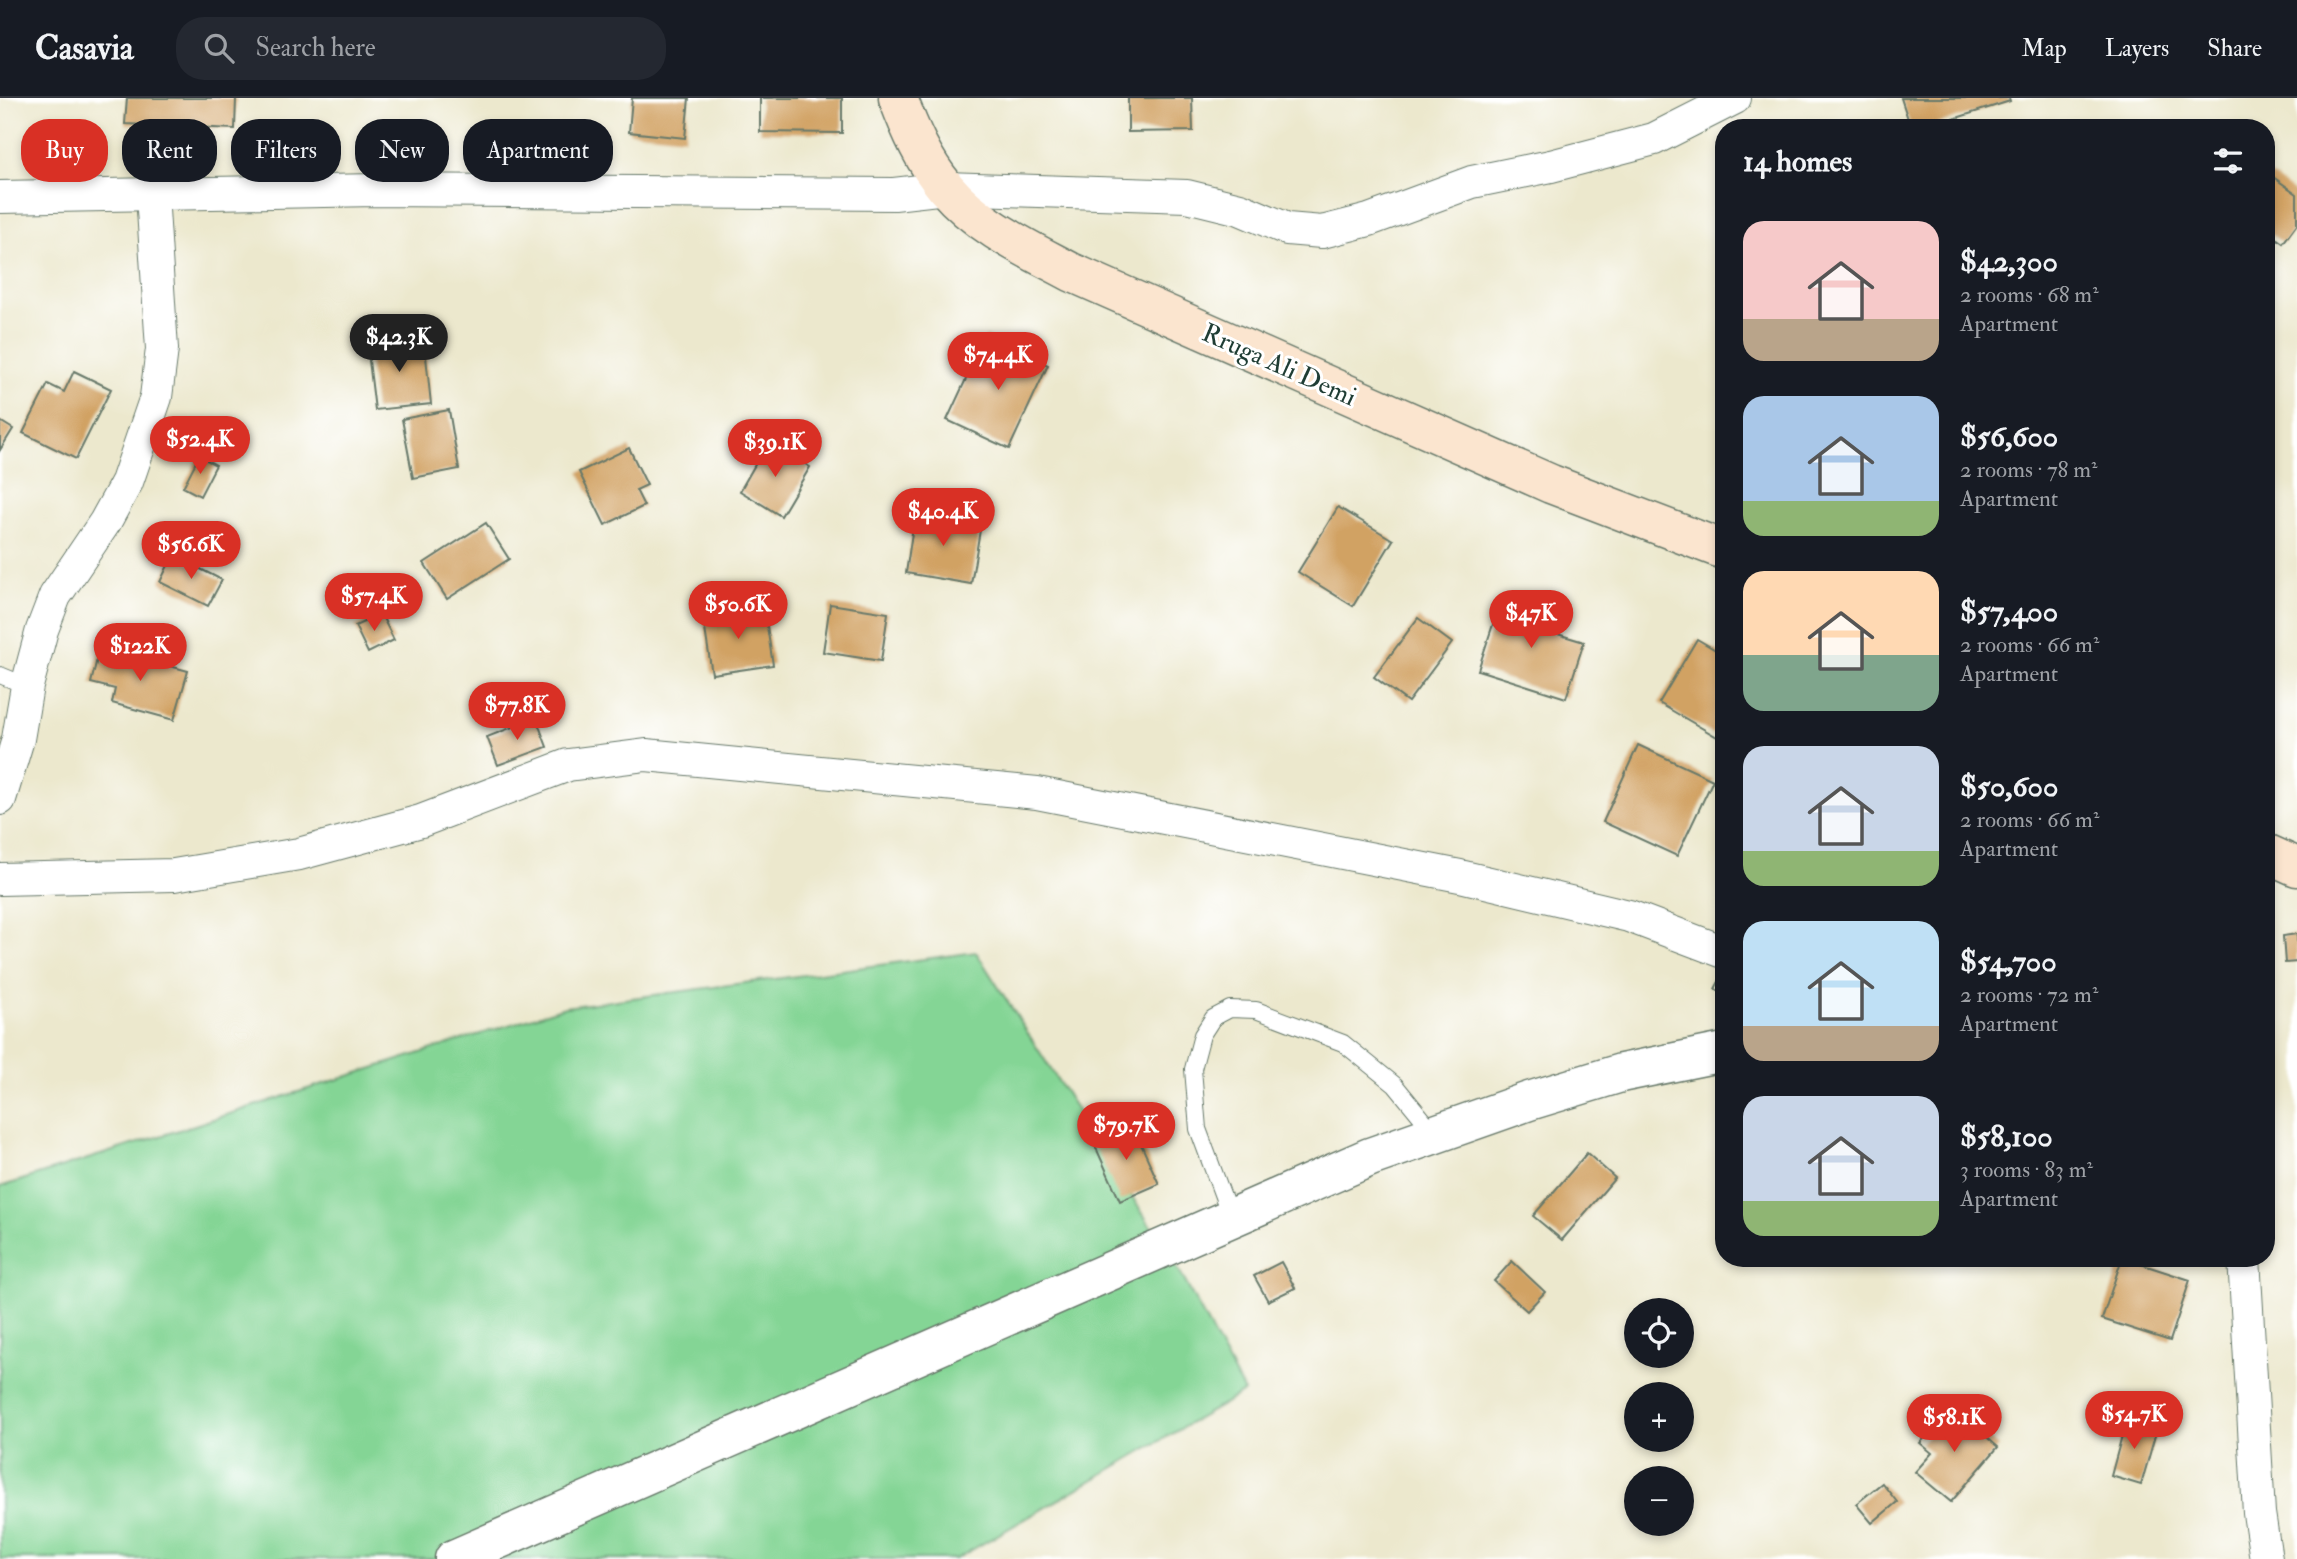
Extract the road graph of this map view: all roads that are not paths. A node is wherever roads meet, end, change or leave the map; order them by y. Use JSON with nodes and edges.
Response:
{"nodes":[{"id":1,"x":898,"y":98,"type":"edge"},
{"id":2,"x":1735,"y":98,"type":"edge"},
{"id":3,"x":946,"y":188,"type":"junction"},
{"id":4,"x":152,"y":194,"type":"junction"},
{"id":5,"x":0,"y":197,"type":"edge"},
{"id":6,"x":1715,"y":547,"type":"edge"},
{"id":7,"x":13,"y":681,"type":"edge"},
{"id":8,"x":0,"y":799,"type":"edge"},
{"id":9,"x":2275,"y":857,"type":"edge"},
{"id":10,"x":2297,"y":867,"type":"edge"},
{"id":11,"x":0,"y":879,"type":"edge"},
{"id":12,"x":1715,"y":949,"type":"edge"},
{"id":13,"x":1715,"y":1054,"type":"edge"},
{"id":14,"x":1435,"y":1134,"type":"junction"},
{"id":15,"x":1231,"y":1218,"type":"junction"},
{"id":16,"x":2245,"y":1267,"type":"edge"},
{"id":17,"x":454,"y":1559,"type":"edge"},
{"id":18,"x":2266,"y":1559,"type":"edge"}],
"edges":[{"from":1,"to":3,"type":"main road","name":"Rruga Ali Demi"},
{"from":2,"to":3,"type":"street"},
{"from":3,"to":4,"type":"street"},
{"from":3,"to":6,"type":"main road","name":"Rruga Ali Demi"},
{"from":4,"to":5,"type":"street"},
{"from":4,"to":7,"type":"street"},
{"from":7,"to":8,"type":"street"},
{"from":9,"to":10,"type":"main road"},
{"from":11,"to":12,"type":"street"},
{"from":13,"to":14,"type":"street"},
{"from":14,"to":15,"type":"street"},
{"from":14,"to":15,"type":"lane"},
{"from":15,"to":17,"type":"street"},
{"from":16,"to":18,"type":"street"}]}
